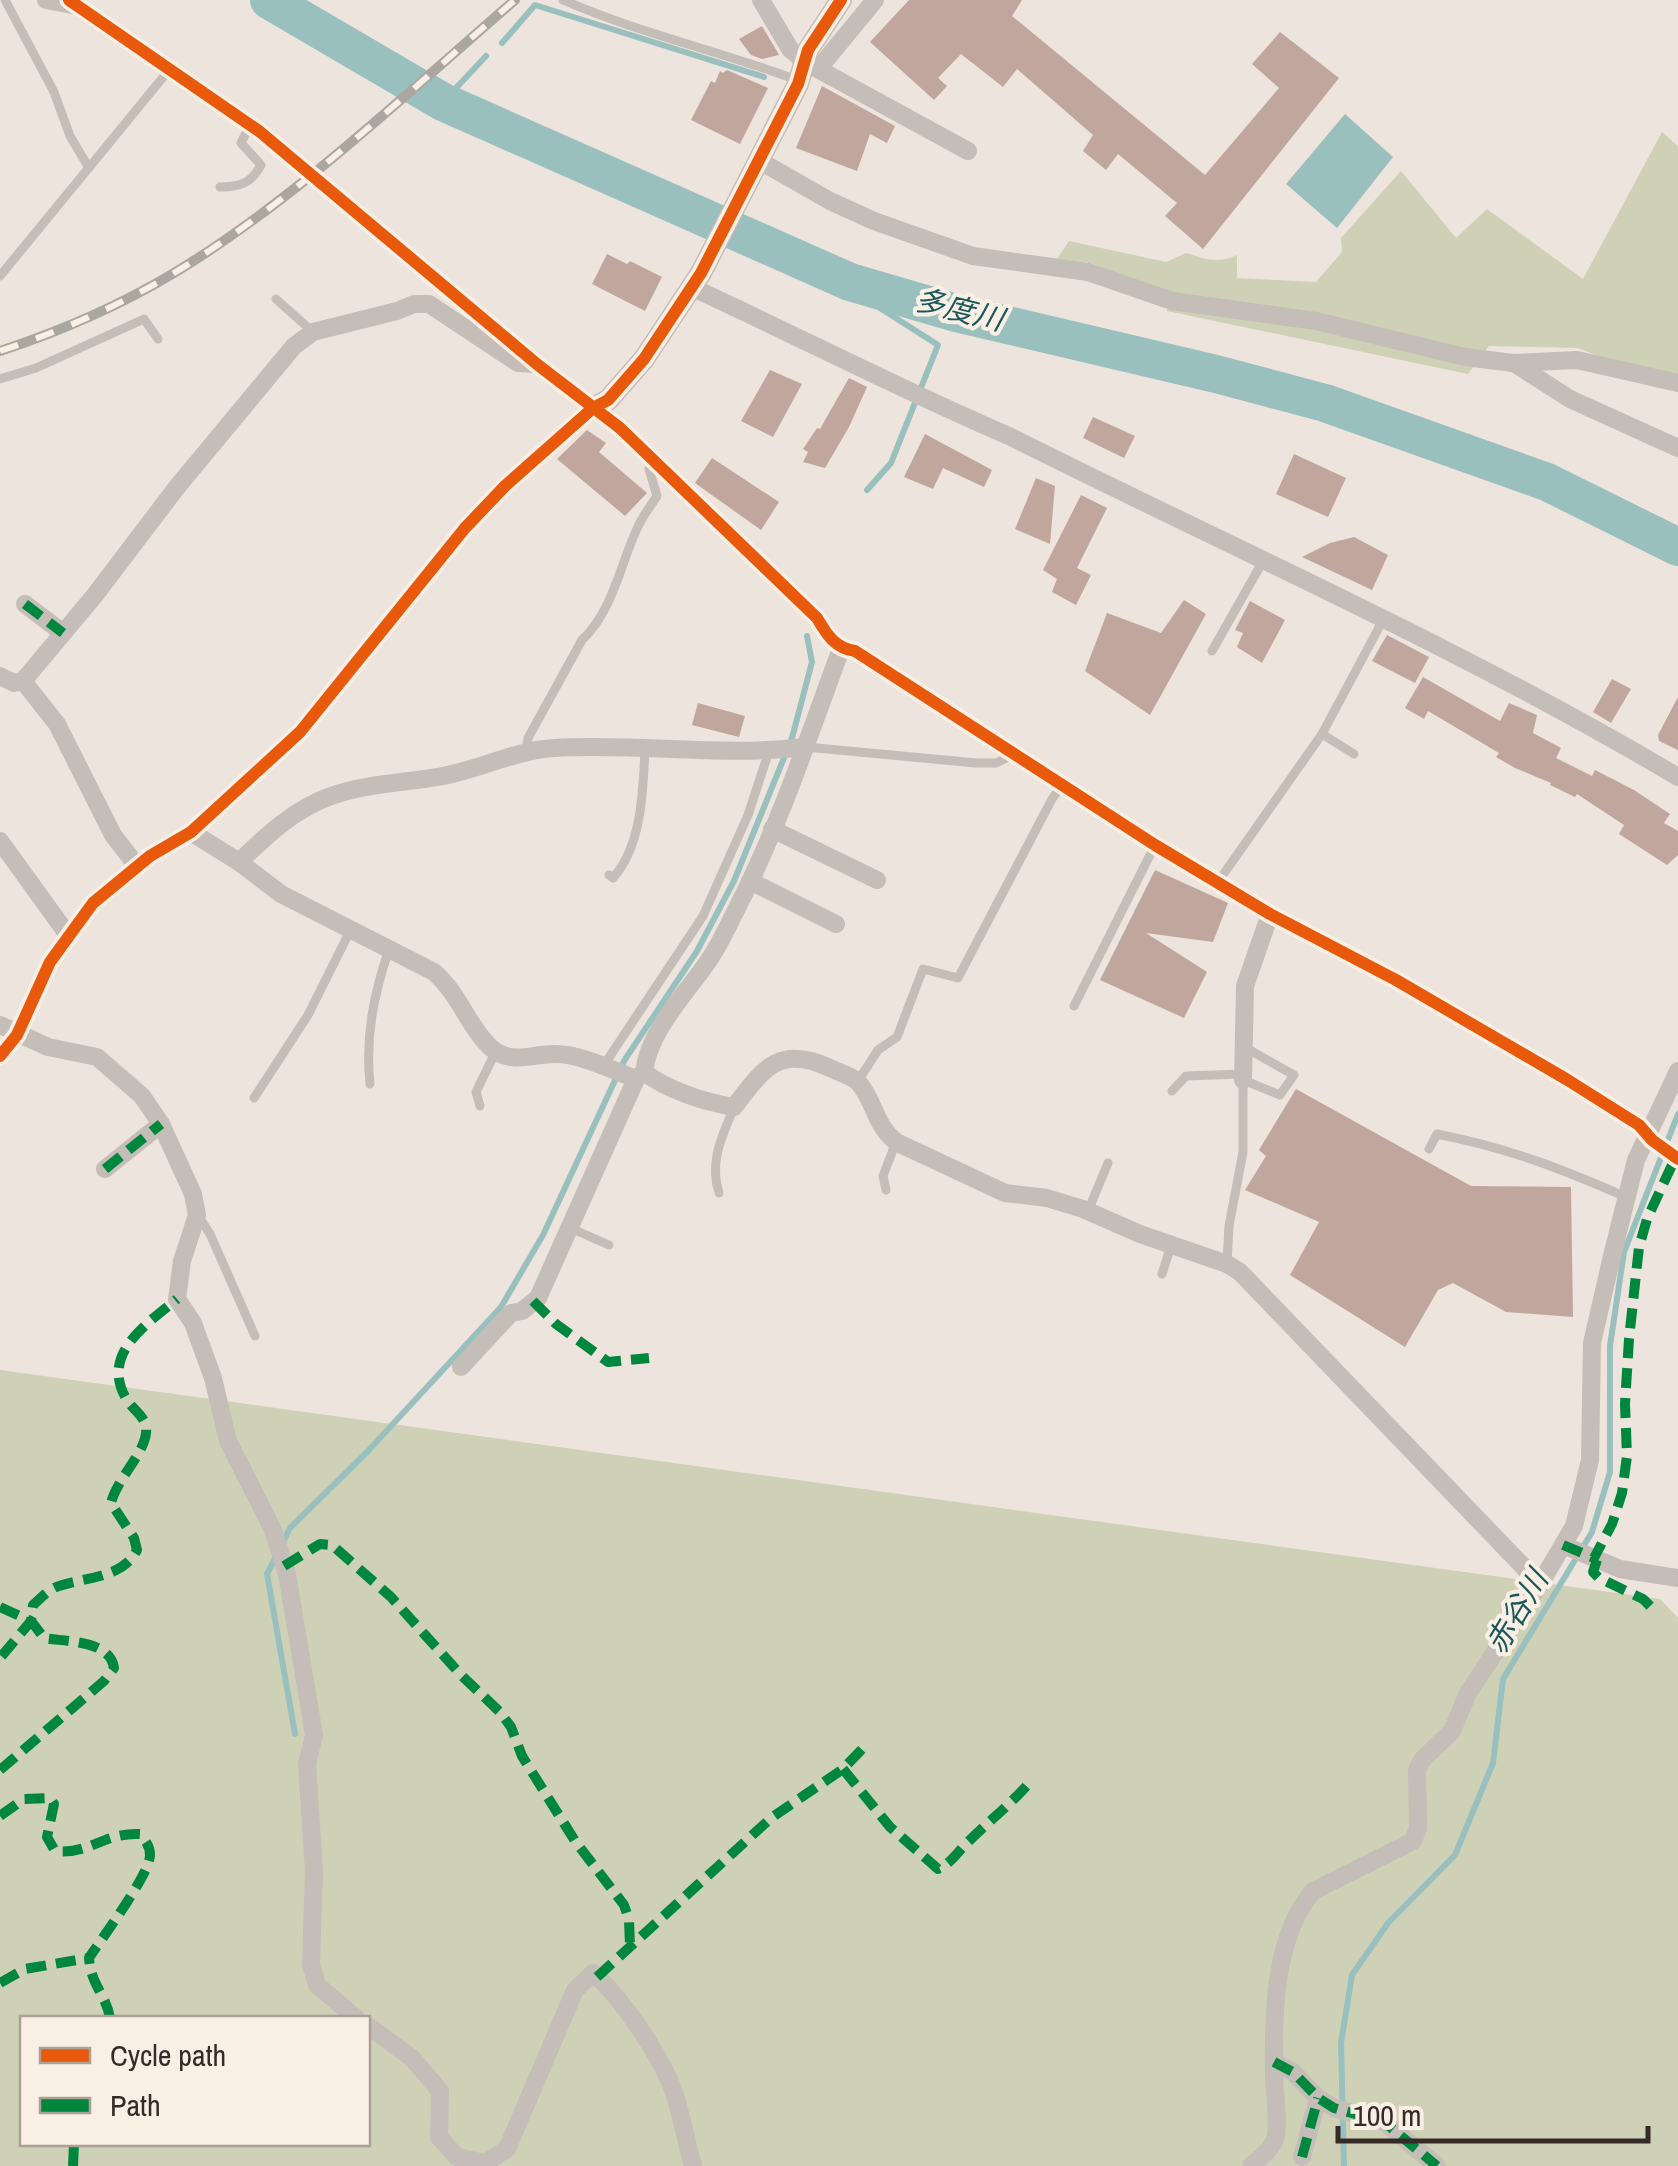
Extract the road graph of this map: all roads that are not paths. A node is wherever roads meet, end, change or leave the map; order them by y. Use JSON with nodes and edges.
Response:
{"nodes":[{"id":1,"x":5,"y":0,"type":"edge"},
{"id":2,"x":46,"y":0,"type":"edge"},
{"id":3,"x":564,"y":0,"type":"edge"},
{"id":4,"x":761,"y":0,"type":"edge"},
{"id":5,"x":840,"y":0,"type":"edge"},
{"id":6,"x":875,"y":0,"type":"edge"},
{"id":7,"x":73,"y":3,"type":"edge"},
{"id":8,"x":171,"y":68,"type":"junction"},
{"id":9,"x":808,"y":70,"type":"junction"},
{"id":10,"x":250,"y":125,"type":"junction"},
{"id":11,"x":968,"y":152,"type":"dead end"},
{"id":12,"x":758,"y":165,"type":"junction"},
{"id":13,"x":89,"y":168,"type":"junction"},
{"id":14,"x":220,"y":187,"type":"dead end"},
{"id":15,"x":0,"y":276,"type":"edge"},
{"id":16,"x":696,"y":280,"type":"junction"},
{"id":17,"x":276,"y":298,"type":"dead end"},
{"id":18,"x":314,"y":332,"type":"junction"},
{"id":19,"x":158,"y":339,"type":"dead end"},
{"id":20,"x":1514,"y":363,"type":"junction"},
{"id":21,"x":538,"y":365,"type":"junction"},
{"id":22,"x":0,"y":379,"type":"edge"},
{"id":23,"x":1678,"y":383,"type":"edge"},
{"id":24,"x":593,"y":408,"type":"junction"},
{"id":25,"x":1678,"y":448,"type":"edge"},
{"id":26,"x":654,"y":457,"type":"junction"},
{"id":27,"x":1264,"y":561,"type":"junction"},
{"id":28,"x":26,"y":604,"type":"dead end"},
{"id":29,"x":1384,"y":618,"type":"junction"},
{"id":30,"x":64,"y":633,"type":"junction"},
{"id":31,"x":841,"y":649,"type":"junction"},
{"id":32,"x":1212,"y":650,"type":"dead end"},
{"id":33,"x":0,"y":676,"type":"edge"},
{"id":34,"x":23,"y":681,"type":"junction"},
{"id":35,"x":1322,"y":734,"type":"junction"},
{"id":36,"x":646,"y":746,"type":"junction"},
{"id":37,"x":806,"y":746,"type":"junction"},
{"id":38,"x":769,"y":751,"type":"junction"},
{"id":39,"x":1014,"y":753,"type":"junction"},
{"id":40,"x":525,"y":754,"type":"junction"},
{"id":41,"x":1354,"y":754,"type":"dead end"},
{"id":42,"x":1678,"y":777,"type":"edge"},
{"id":43,"x":1062,"y":784,"type":"junction"},
{"id":44,"x":772,"y":830,"type":"junction"},
{"id":45,"x":191,"y":832,"type":"junction"},
{"id":46,"x":0,"y":841,"type":"edge"},
{"id":47,"x":1155,"y":845,"type":"junction"},
{"id":48,"x":238,"y":862,"type":"junction"},
{"id":49,"x":136,"y":866,"type":"junction"},
{"id":50,"x":609,"y":874,"type":"dead end"},
{"id":51,"x":876,"y":880,"type":"dead end"},
{"id":52,"x":750,"y":882,"type":"junction"},
{"id":53,"x":1218,"y":882,"type":"junction"},
{"id":54,"x":1270,"y":914,"type":"junction"},
{"id":55,"x":836,"y":924,"type":"dead end"},
{"id":56,"x":351,"y":929,"type":"junction"},
{"id":57,"x":68,"y":935,"type":"junction"},
{"id":58,"x":390,"y":949,"type":"junction"},
{"id":59,"x":1074,"y":1006,"type":"dead end"},
{"id":60,"x":8,"y":1030,"type":"edge"},
{"id":61,"x":1242,"y":1046,"type":"junction"},
{"id":62,"x":496,"y":1051,"type":"junction"},
{"id":63,"x":0,"y":1056,"type":"edge"},
{"id":64,"x":602,"y":1067,"type":"junction"},
{"id":65,"x":1678,"y":1071,"type":"edge"},
{"id":66,"x":640,"y":1075,"type":"junction"},
{"id":67,"x":1243,"y":1077,"type":"junction"},
{"id":68,"x":858,"y":1081,"type":"junction"},
{"id":69,"x":370,"y":1084,"type":"dead end"},
{"id":70,"x":1172,"y":1091,"type":"dead end"},
{"id":71,"x":254,"y":1098,"type":"dead end"},
{"id":72,"x":480,"y":1106,"type":"dead end"},
{"id":73,"x":734,"y":1107,"type":"junction"},
{"id":74,"x":161,"y":1124,"type":"junction"},
{"id":75,"x":1650,"y":1138,"type":"junction"},
{"id":76,"x":896,"y":1142,"type":"junction"},
{"id":77,"x":1428,"y":1149,"type":"dead end"},
{"id":78,"x":1675,"y":1158,"type":"edge"},
{"id":79,"x":1108,"y":1163,"type":"dead end"},
{"id":80,"x":105,"y":1169,"type":"dead end"},
{"id":81,"x":886,"y":1190,"type":"dead end"},
{"id":82,"x":719,"y":1193,"type":"dead end"},
{"id":83,"x":1627,"y":1198,"type":"junction"},
{"id":84,"x":1088,"y":1211,"type":"junction"},
{"id":85,"x":197,"y":1216,"type":"junction"},
{"id":86,"x":568,"y":1227,"type":"junction"},
{"id":87,"x":609,"y":1245,"type":"dead end"},
{"id":88,"x":1172,"y":1246,"type":"junction"},
{"id":89,"x":1226,"y":1264,"type":"junction"},
{"id":90,"x":1162,"y":1274,"type":"dead end"},
{"id":91,"x":254,"y":1336,"type":"dead end"},
{"id":92,"x":462,"y":1367,"type":"dead end"},
{"id":93,"x":1563,"y":1545,"type":"junction"},
{"id":94,"x":1678,"y":1578,"type":"edge"},
{"id":95,"x":1540,"y":1584,"type":"junction"},
{"id":96,"x":354,"y":2016,"type":"edge"},
{"id":97,"x":370,"y":2027,"type":"edge"},
{"id":98,"x":1274,"y":2062,"type":"junction"},
{"id":99,"x":1326,"y":2103,"type":"junction"},
{"id":100,"x":1302,"y":2158,"type":"dead end"},
{"id":101,"x":693,"y":2166,"type":"edge"},
{"id":102,"x":1251,"y":2166,"type":"edge"},
{"id":103,"x":1437,"y":2166,"type":"edge"}],
"edges":[{"from":1,"to":13,"type":"lane"},
{"from":2,"to":7,"type":"street"},
{"from":3,"to":9,"type":"lane"},
{"from":4,"to":9,"type":"street"},
{"from":5,"to":9,"type":"street"},
{"from":6,"to":9,"type":"street"},
{"from":7,"to":8,"type":"street"},
{"from":8,"to":10,"type":"street"},
{"from":8,"to":13,"type":"lane"},
{"from":9,"to":11,"type":"street"},
{"from":9,"to":12,"type":"street"},
{"from":10,"to":14,"type":"lane"},
{"from":10,"to":21,"type":"street"},
{"from":12,"to":16,"type":"street"},
{"from":12,"to":20,"type":"street"},
{"from":13,"to":15,"type":"lane"},
{"from":16,"to":24,"type":"street"},
{"from":16,"to":27,"type":"street"},
{"from":17,"to":18,"type":"lane"},
{"from":18,"to":21,"type":"street"},
{"from":18,"to":30,"type":"street"},
{"from":19,"to":22,"type":"lane"},
{"from":20,"to":23,"type":"street"},
{"from":20,"to":25,"type":"street"},
{"from":21,"to":24,"type":"street"},
{"from":24,"to":26,"type":"street"},
{"from":24,"to":45,"type":"street"},
{"from":26,"to":31,"type":"street"},
{"from":26,"to":40,"type":"lane"},
{"from":27,"to":29,"type":"street"},
{"from":27,"to":32,"type":"lane"},
{"from":28,"to":30,"type":"street"},
{"from":29,"to":35,"type":"lane"},
{"from":29,"to":42,"type":"street"},
{"from":30,"to":34,"type":"street"},
{"from":31,"to":37,"type":"street"},
{"from":31,"to":39,"type":"street"},
{"from":33,"to":34,"type":"street"},
{"from":34,"to":49,"type":"street"},
{"from":35,"to":41,"type":"lane"},
{"from":35,"to":53,"type":"lane"},
{"from":36,"to":38,"type":"street"},
{"from":36,"to":40,"type":"street"},
{"from":36,"to":50,"type":"lane"},
{"from":37,"to":38,"type":"street"},
{"from":37,"to":39,"type":"lane"},
{"from":37,"to":44,"type":"street"},
{"from":38,"to":64,"type":"lane"},
{"from":39,"to":43,"type":"street"},
{"from":40,"to":48,"type":"street"},
{"from":43,"to":47,"type":"street"},
{"from":43,"to":68,"type":"lane"},
{"from":44,"to":51,"type":"street"},
{"from":44,"to":52,"type":"street"},
{"from":45,"to":48,"type":"street"},
{"from":45,"to":49,"type":"street"},
{"from":46,"to":57,"type":"street"},
{"from":47,"to":53,"type":"street"},
{"from":47,"to":59,"type":"lane"},
{"from":48,"to":56,"type":"street"},
{"from":49,"to":57,"type":"street"},
{"from":52,"to":55,"type":"street"},
{"from":52,"to":66,"type":"street"},
{"from":53,"to":54,"type":"street"},
{"from":54,"to":61,"type":"street"},
{"from":54,"to":75,"type":"street"},
{"from":56,"to":58,"type":"street"},
{"from":56,"to":71,"type":"lane"},
{"from":57,"to":60,"type":"street"},
{"from":58,"to":62,"type":"street"},
{"from":58,"to":69,"type":"lane"},
{"from":60,"to":63,"type":"street"},
{"from":60,"to":74,"type":"street"},
{"from":61,"to":67,"type":"street"},
{"from":61,"to":67,"type":"lane"},
{"from":62,"to":64,"type":"street"},
{"from":62,"to":72,"type":"lane"},
{"from":64,"to":66,"type":"street"},
{"from":65,"to":75,"type":"street"},
{"from":66,"to":73,"type":"street"},
{"from":66,"to":86,"type":"street"},
{"from":67,"to":70,"type":"lane"},
{"from":67,"to":89,"type":"lane"},
{"from":68,"to":73,"type":"street"},
{"from":68,"to":76,"type":"street"},
{"from":73,"to":82,"type":"lane"},
{"from":74,"to":80,"type":"street"},
{"from":74,"to":85,"type":"street"},
{"from":75,"to":78,"type":"street"},
{"from":75,"to":83,"type":"street"},
{"from":76,"to":81,"type":"lane"},
{"from":76,"to":84,"type":"street"},
{"from":77,"to":83,"type":"lane"},
{"from":79,"to":84,"type":"lane"},
{"from":83,"to":93,"type":"street"},
{"from":84,"to":88,"type":"street"},
{"from":85,"to":91,"type":"lane"},
{"from":85,"to":96,"type":"street"},
{"from":86,"to":87,"type":"lane"},
{"from":86,"to":92,"type":"street"},
{"from":88,"to":89,"type":"street"},
{"from":88,"to":90,"type":"lane"},
{"from":89,"to":95,"type":"street"},
{"from":93,"to":94,"type":"street"},
{"from":93,"to":95,"type":"street"},
{"from":95,"to":98,"type":"street"},
{"from":97,"to":101,"type":"street"},
{"from":98,"to":99,"type":"street"},
{"from":98,"to":102,"type":"street"},
{"from":99,"to":100,"type":"street"},
{"from":99,"to":103,"type":"street"}]}
